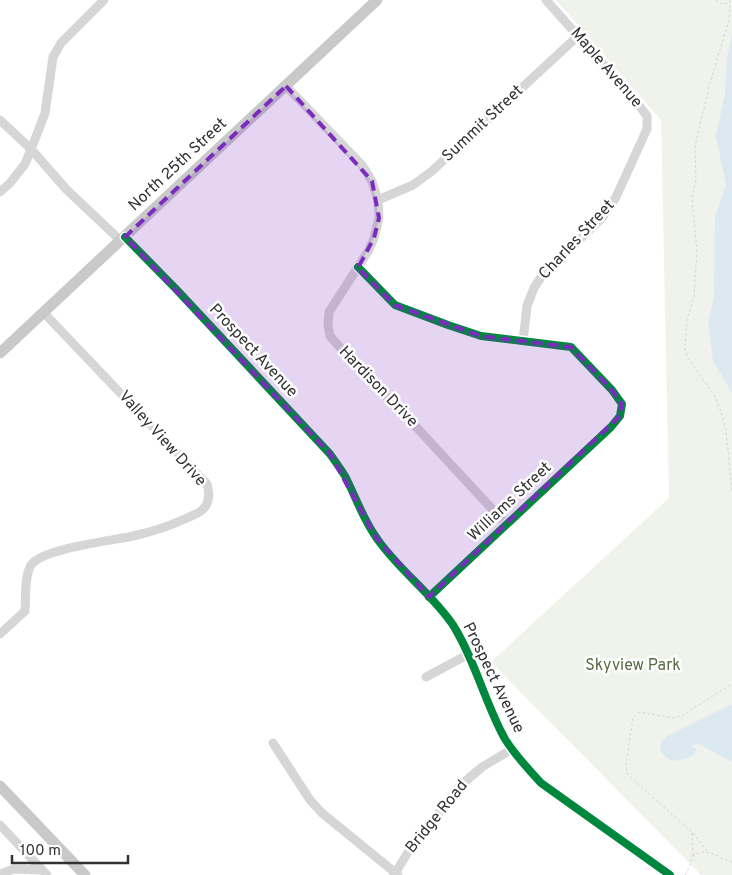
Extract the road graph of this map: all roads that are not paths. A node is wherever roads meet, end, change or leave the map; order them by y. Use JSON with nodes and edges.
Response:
{"nodes":[{"id":1,"x":104,"y":0,"type":"edge"},
{"id":2,"x":378,"y":0,"type":"edge"},
{"id":3,"x":546,"y":0,"type":"edge"},
{"id":4,"x":579,"y":35,"type":"junction"},
{"id":5,"x":286,"y":86,"type":"junction"},
{"id":6,"x":0,"y":120,"type":"edge"},
{"id":7,"x":31,"y":148,"type":"junction"},
{"id":8,"x":629,"y":170,"type":"joint"},
{"id":9,"x":0,"y":192,"type":"edge"},
{"id":10,"x":378,"y":200,"type":"junction"},
{"id":11,"x":123,"y":239,"type":"junction"},
{"id":12,"x":358,"y":267,"type":"junction"},
{"id":13,"x":44,"y":313,"type":"junction"},
{"id":14,"x":523,"y":341,"type":"junction"},
{"id":15,"x":0,"y":353,"type":"edge"},
{"id":16,"x":506,"y":524,"type":"junction"},
{"id":17,"x":430,"y":597,"type":"junction"},
{"id":18,"x":0,"y":634,"type":"edge"},
{"id":19,"x":467,"y":655,"type":"junction"},
{"id":20,"x":426,"y":677,"type":"dead end"},
{"id":21,"x":273,"y":743,"type":"dead end"},
{"id":22,"x":512,"y":749,"type":"junction"},
{"id":23,"x":0,"y":786,"type":"edge"},
{"id":24,"x":0,"y":825,"type":"edge"},
{"id":25,"x":44,"y":872,"type":"edge"},
{"id":26,"x":0,"y":874,"type":"edge"},
{"id":27,"x":396,"y":874,"type":"edge"},
{"id":28,"x":85,"y":875,"type":"edge"},
{"id":29,"x":670,"y":875,"type":"edge"}],
"edges":[{"from":1,"to":7,"type":"street"},
{"from":2,"to":5,"type":"main road","name":"North 25th Street"},
{"from":3,"to":4,"type":"street","name":"Maple Avenue"},
{"from":4,"to":8,"type":"street","name":"Maple Avenue"},
{"from":4,"to":10,"type":"street","name":"Summit Street"},
{"from":5,"to":10,"type":"street","name":"Hardison Drive"},
{"from":5,"to":11,"type":"main road","name":"North 25th Street"},
{"from":6,"to":7,"type":"street","name":"Prospect Avenue"},
{"from":7,"to":9,"type":"street"},
{"from":7,"to":11,"type":"street","name":"Prospect Avenue"},
{"from":8,"to":14,"type":"street","name":"Charles Street"},
{"from":10,"to":12,"type":"street","name":"Hardison Drive"},
{"from":11,"to":13,"type":"main road","name":"North 25th Street"},
{"from":11,"to":17,"type":"street","name":"Prospect Avenue"},
{"from":12,"to":14,"type":"street"},
{"from":12,"to":16,"type":"street","name":"Hardison Drive"},
{"from":13,"to":15,"type":"main road","name":"North 25th Street"},
{"from":13,"to":18,"type":"street","name":"Valley View Drive"},
{"from":14,"to":16,"type":"street","name":"Williams Street"},
{"from":16,"to":17,"type":"street","name":"Williams Street"},
{"from":17,"to":19,"type":"street","name":"Prospect Avenue"},
{"from":19,"to":20,"type":"street"},
{"from":19,"to":22,"type":"street","name":"Prospect Avenue"},
{"from":21,"to":27,"type":"street"},
{"from":22,"to":27,"type":"street","name":"Bridge Road"},
{"from":22,"to":29,"type":"street","name":"Prospect Avenue"},
{"from":23,"to":28,"type":"main road"},
{"from":24,"to":25,"type":"street"},
{"from":25,"to":26,"type":"street"}]}
